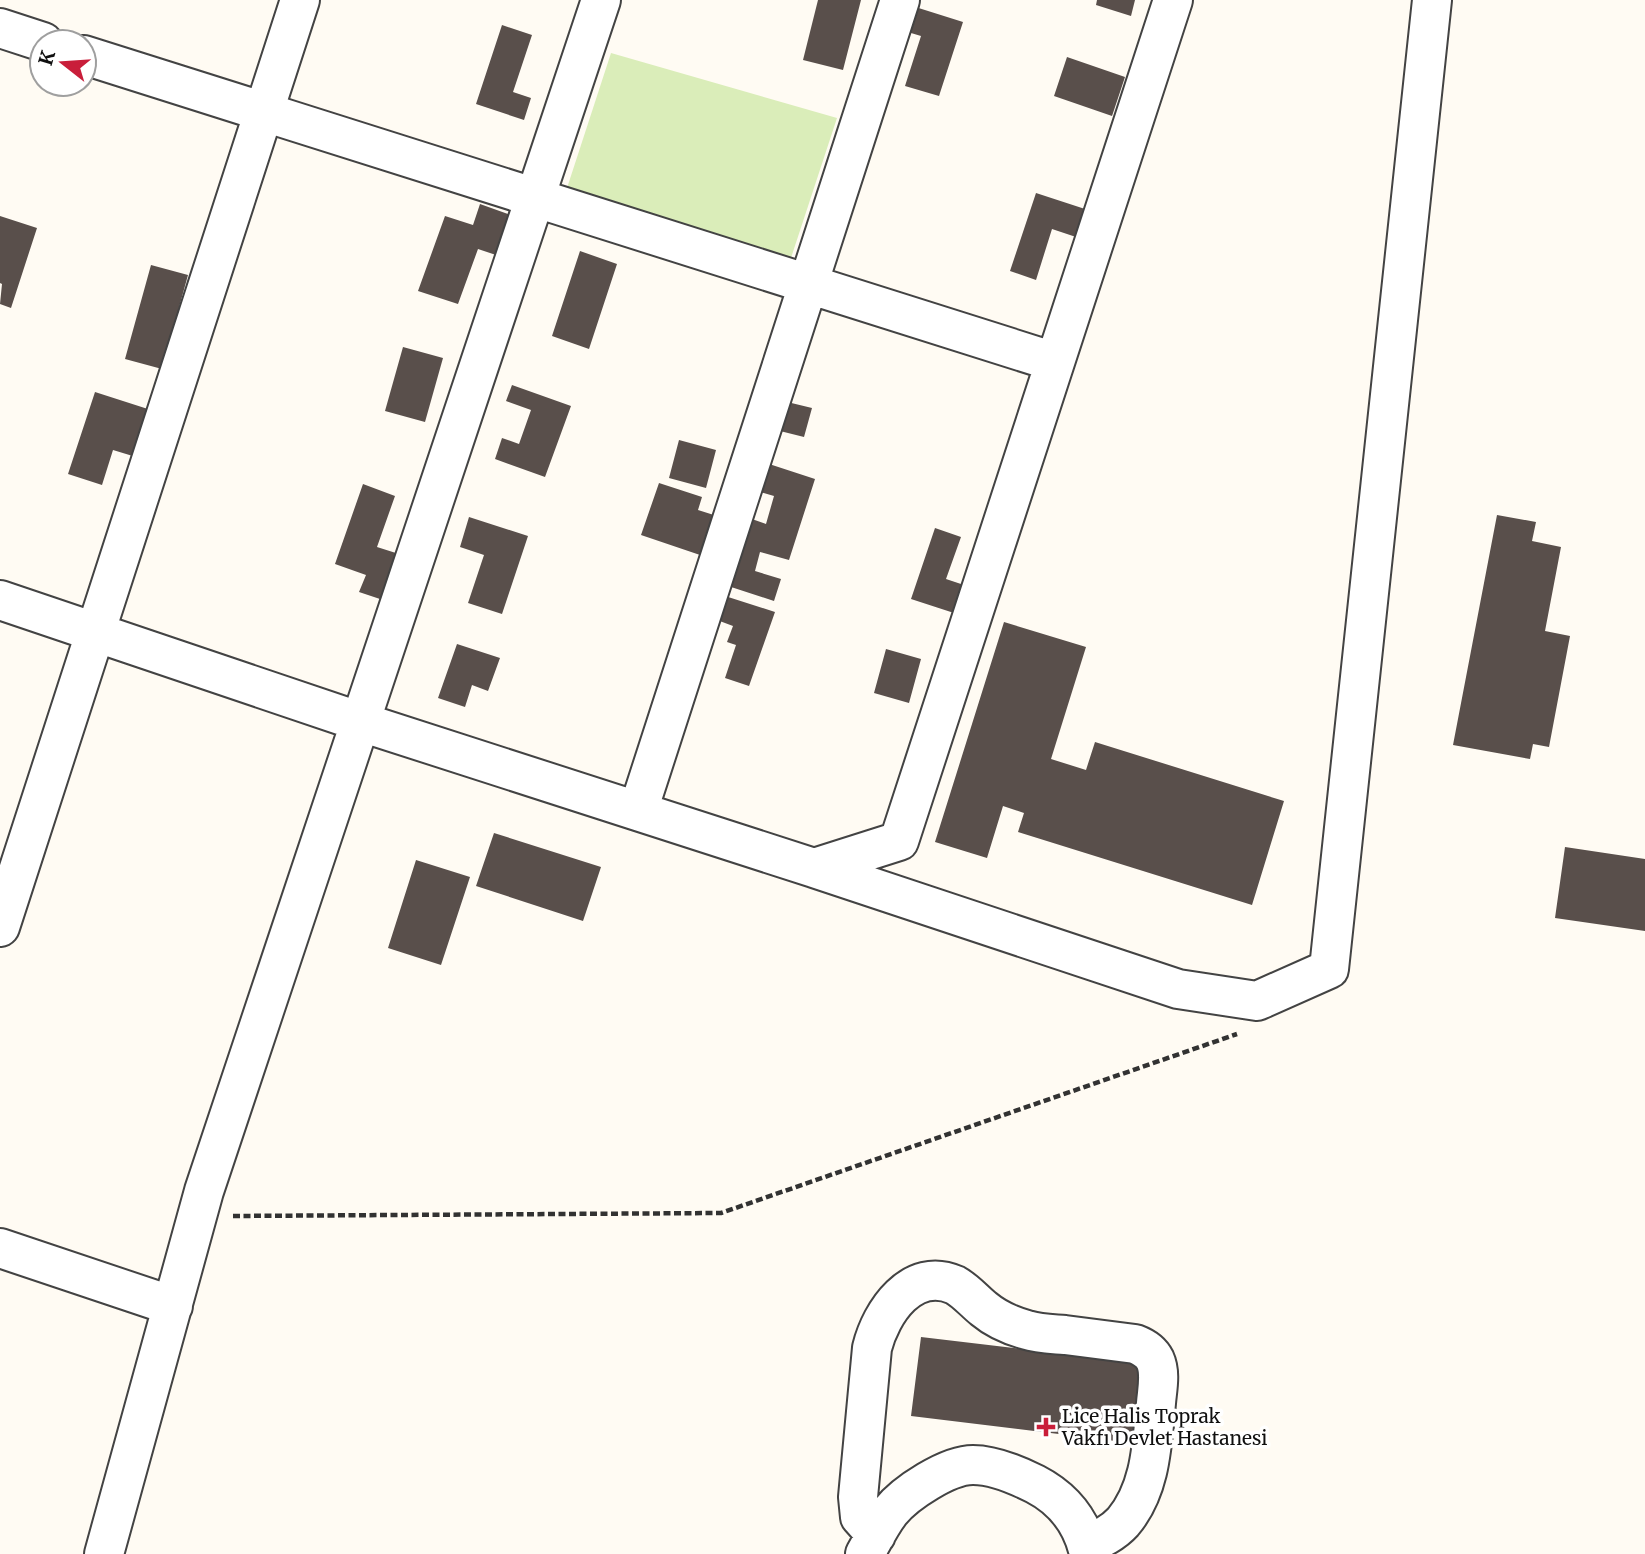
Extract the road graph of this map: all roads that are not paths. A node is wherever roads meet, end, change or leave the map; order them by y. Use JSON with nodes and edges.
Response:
{"nodes":[{"id":1,"x":3,"y":0,"type":"edge"},
{"id":2,"x":300,"y":0,"type":"edge"},
{"id":3,"x":601,"y":0,"type":"edge"},
{"id":4,"x":900,"y":0,"type":"edge"},
{"id":5,"x":1173,"y":0,"type":"edge"},
{"id":6,"x":1432,"y":0,"type":"edge"},
{"id":7,"x":0,"y":8,"type":"edge"},
{"id":8,"x":0,"y":28,"type":"edge"},
{"id":9,"x":28,"y":37,"type":"edge"},
{"id":10,"x":98,"y":60,"type":"edge"},
{"id":11,"x":263,"y":113,"type":"junction"},
{"id":12,"x":536,"y":200,"type":"junction"},
{"id":13,"x":808,"y":284,"type":"junction"},
{"id":14,"x":1055,"y":362,"type":"junction"},
{"id":15,"x":0,"y":600,"type":"edge"},
{"id":16,"x":94,"y":632,"type":"junction"},
{"id":17,"x":361,"y":722,"type":"junction"},
{"id":18,"x":638,"y":811,"type":"junction"},
{"id":19,"x":814,"y":868,"type":"junction"},
{"id":20,"x":0,"y":927,"type":"edge"},
{"id":21,"x":0,"y":1248,"type":"edge"},
{"id":22,"x":173,"y":1306,"type":"junction"},
{"id":23,"x":871,"y":1545,"type":"edge"},
{"id":24,"x":1088,"y":1550,"type":"edge"},
{"id":25,"x":104,"y":1554,"type":"edge"}],
"edges":[{"from":1,"to":7,"type":"street"},
{"from":2,"to":11,"type":"street"},
{"from":3,"to":12,"type":"street"},
{"from":4,"to":13,"type":"street"},
{"from":5,"to":14,"type":"street"},
{"from":6,"to":19,"type":"street"},
{"from":8,"to":9,"type":"street"},
{"from":10,"to":11,"type":"street"},
{"from":11,"to":12,"type":"street"},
{"from":11,"to":16,"type":"street"},
{"from":12,"to":13,"type":"street"},
{"from":12,"to":17,"type":"street"},
{"from":13,"to":14,"type":"street"},
{"from":13,"to":18,"type":"street"},
{"from":14,"to":19,"type":"street"},
{"from":15,"to":16,"type":"street"},
{"from":16,"to":17,"type":"street"},
{"from":16,"to":20,"type":"street"},
{"from":17,"to":18,"type":"street"},
{"from":17,"to":22,"type":"street"},
{"from":18,"to":19,"type":"street"},
{"from":21,"to":22,"type":"street"},
{"from":22,"to":25,"type":"street"},
{"from":23,"to":24,"type":"street"},
{"from":23,"to":24,"type":"street"}]}
